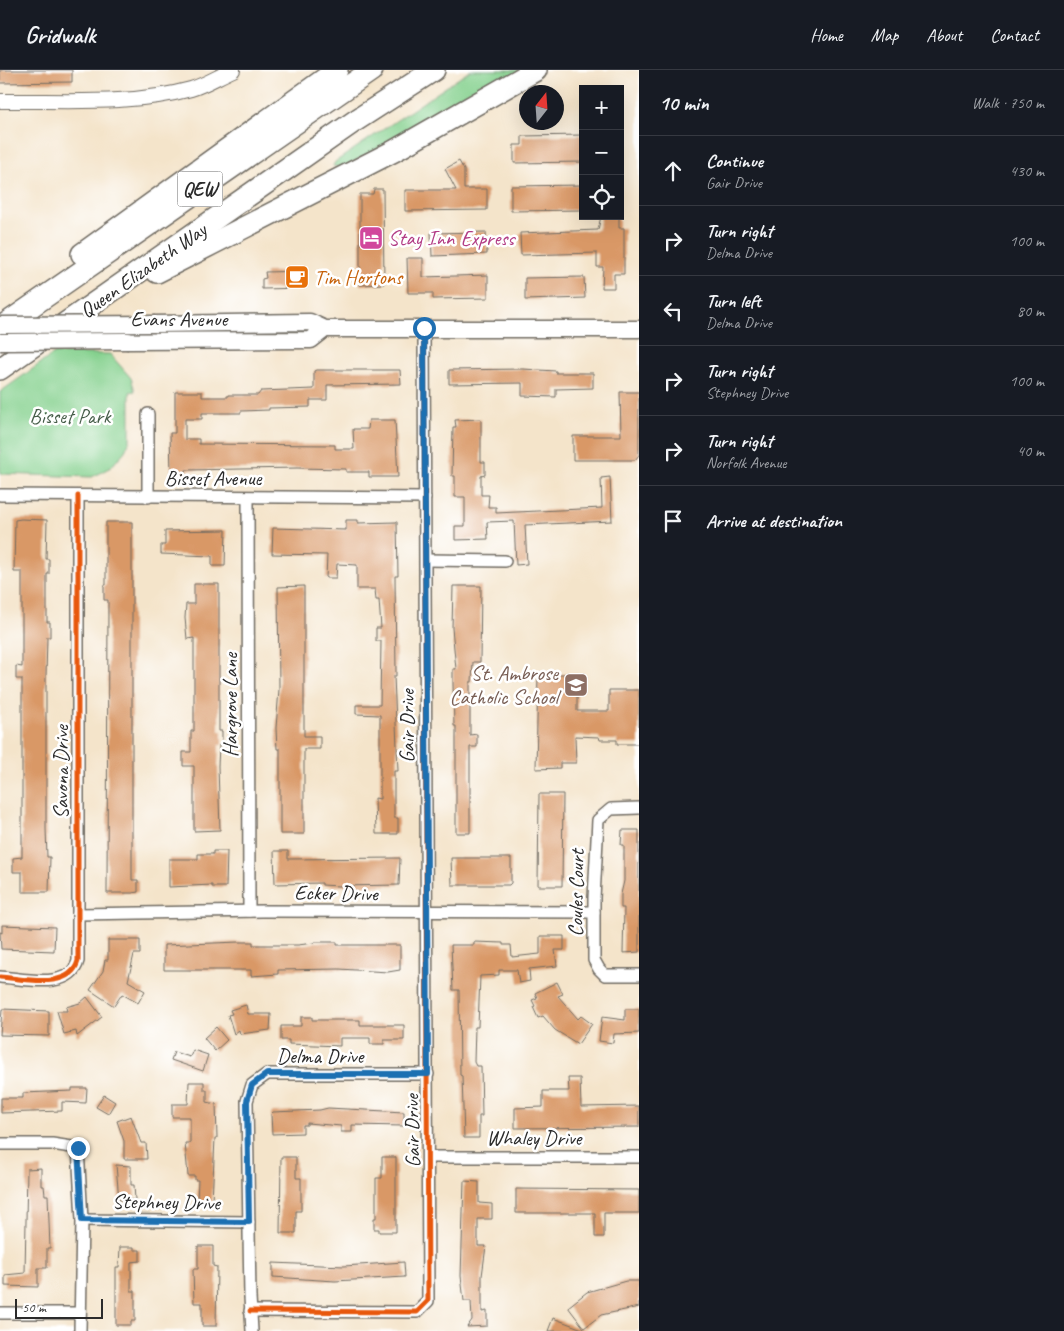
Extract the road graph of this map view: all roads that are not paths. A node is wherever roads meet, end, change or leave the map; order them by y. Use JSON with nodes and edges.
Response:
{"nodes":[{"id":1,"x":232,"y":70,"type":"edge"},
{"id":2,"x":337,"y":70,"type":"edge"},
{"id":3,"x":372,"y":70,"type":"edge"},
{"id":4,"x":434,"y":70,"type":"edge"},
{"id":5,"x":536,"y":70,"type":"edge"},
{"id":6,"x":0,"y":100,"type":"edge"},
{"id":7,"x":94,"y":304,"type":"junction"},
{"id":8,"x":28,"y":309,"type":"junction"},
{"id":9,"x":0,"y":326,"type":"edge"},
{"id":10,"x":424,"y":328,"type":"junction"},
{"id":11,"x":639,"y":329,"type":"edge"},
{"id":12,"x":325,"y":330,"type":"junction"},
{"id":13,"x":0,"y":342,"type":"edge"},
{"id":14,"x":0,"y":369,"type":"edge"},
{"id":15,"x":148,"y":414,"type":"dead end"},
{"id":16,"x":0,"y":494,"type":"edge"},
{"id":17,"x":78,"y":496,"type":"junction"},
{"id":18,"x":148,"y":497,"type":"junction"},
{"id":19,"x":248,"y":498,"type":"junction"},
{"id":20,"x":425,"y":498,"type":"junction"},
{"id":21,"x":426,"y":560,"type":"junction"},
{"id":22,"x":505,"y":561,"type":"dead end"},
{"id":23,"x":639,"y":808,"type":"edge"},
{"id":24,"x":249,"y":911,"type":"junction"},
{"id":25,"x":425,"y":912,"type":"junction"},
{"id":26,"x":594,"y":912,"type":"junction"},
{"id":27,"x":78,"y":914,"type":"junction"},
{"id":28,"x":639,"y":975,"type":"edge"},
{"id":29,"x":0,"y":977,"type":"edge"},
{"id":30,"x":428,"y":1074,"type":"junction"},
{"id":31,"x":0,"y":1144,"type":"edge"},
{"id":32,"x":429,"y":1157,"type":"junction"},
{"id":33,"x":639,"y":1157,"type":"edge"},
{"id":34,"x":82,"y":1220,"type":"junction"},
{"id":35,"x":249,"y":1222,"type":"junction"},
{"id":36,"x":250,"y":1311,"type":"junction"},
{"id":37,"x":0,"y":1313,"type":"edge"},
{"id":38,"x":80,"y":1313,"type":"junction"},
{"id":39,"x":80,"y":1331,"type":"edge"},
{"id":40,"x":252,"y":1331,"type":"edge"}],
"edges":[{"from":1,"to":6,"type":"street"},
{"from":2,"to":8,"type":"highway"},
{"from":3,"to":8,"type":"highway","name":"Queen Elizabeth Way","number":"QEW"},
{"from":4,"to":7,"type":"highway","name":"Queen Elizabeth Way"},
{"from":5,"to":7,"type":"highway"},
{"from":7,"to":14,"type":"highway","name":"Queen Elizabeth Way"},
{"from":8,"to":9,"type":"highway","name":"Queen Elizabeth Way","number":"QEW"},
{"from":9,"to":12,"type":"main road","name":"Evans Avenue","bridge":true},
{"from":10,"to":11,"type":"main road","name":"Evans Avenue"},
{"from":10,"to":12,"type":"main road","name":"Evans Avenue"},
{"from":10,"to":20,"type":"street","name":"Gair Drive"},
{"from":12,"to":13,"type":"main road","name":"Evans Avenue","bridge":true},
{"from":15,"to":18,"type":"street"},
{"from":16,"to":17,"type":"street","name":"Bisset Avenue"},
{"from":17,"to":18,"type":"street","name":"Bisset Avenue"},
{"from":17,"to":27,"type":"street","name":"Savona Drive"},
{"from":18,"to":19,"type":"street","name":"Bisset Avenue"},
{"from":19,"to":20,"type":"street","name":"Bisset Avenue"},
{"from":19,"to":24,"type":"street","name":"Hargrove Lane"},
{"from":20,"to":21,"type":"street","name":"Gair Drive"},
{"from":21,"to":22,"type":"street"},
{"from":21,"to":25,"type":"street","name":"Gair Drive"},
{"from":23,"to":26,"type":"street","name":"Coules Court"},
{"from":24,"to":25,"type":"street","name":"Ecker Drive"},
{"from":24,"to":27,"type":"street","name":"Ecker Drive"},
{"from":25,"to":26,"type":"street","name":"Ecker Drive"},
{"from":25,"to":30,"type":"street","name":"Gair Drive"},
{"from":26,"to":28,"type":"street","name":"Coules Court"},
{"from":27,"to":29,"type":"street","name":"Savona Drive"},
{"from":30,"to":32,"type":"street","name":"Gair Drive"},
{"from":30,"to":35,"type":"street","name":"Delma Drive"},
{"from":31,"to":34,"type":"street"},
{"from":32,"to":33,"type":"street","name":"Whaley Drive"},
{"from":32,"to":36,"type":"street","name":"Gair Drive"},
{"from":34,"to":35,"type":"street","name":"Stephney Drive"},
{"from":34,"to":38,"type":"street"},
{"from":35,"to":36,"type":"street","name":"Delma Drive"},
{"from":36,"to":40,"type":"street","name":"Delma Drive"},
{"from":37,"to":38,"type":"street"},
{"from":38,"to":39,"type":"street"}]}
